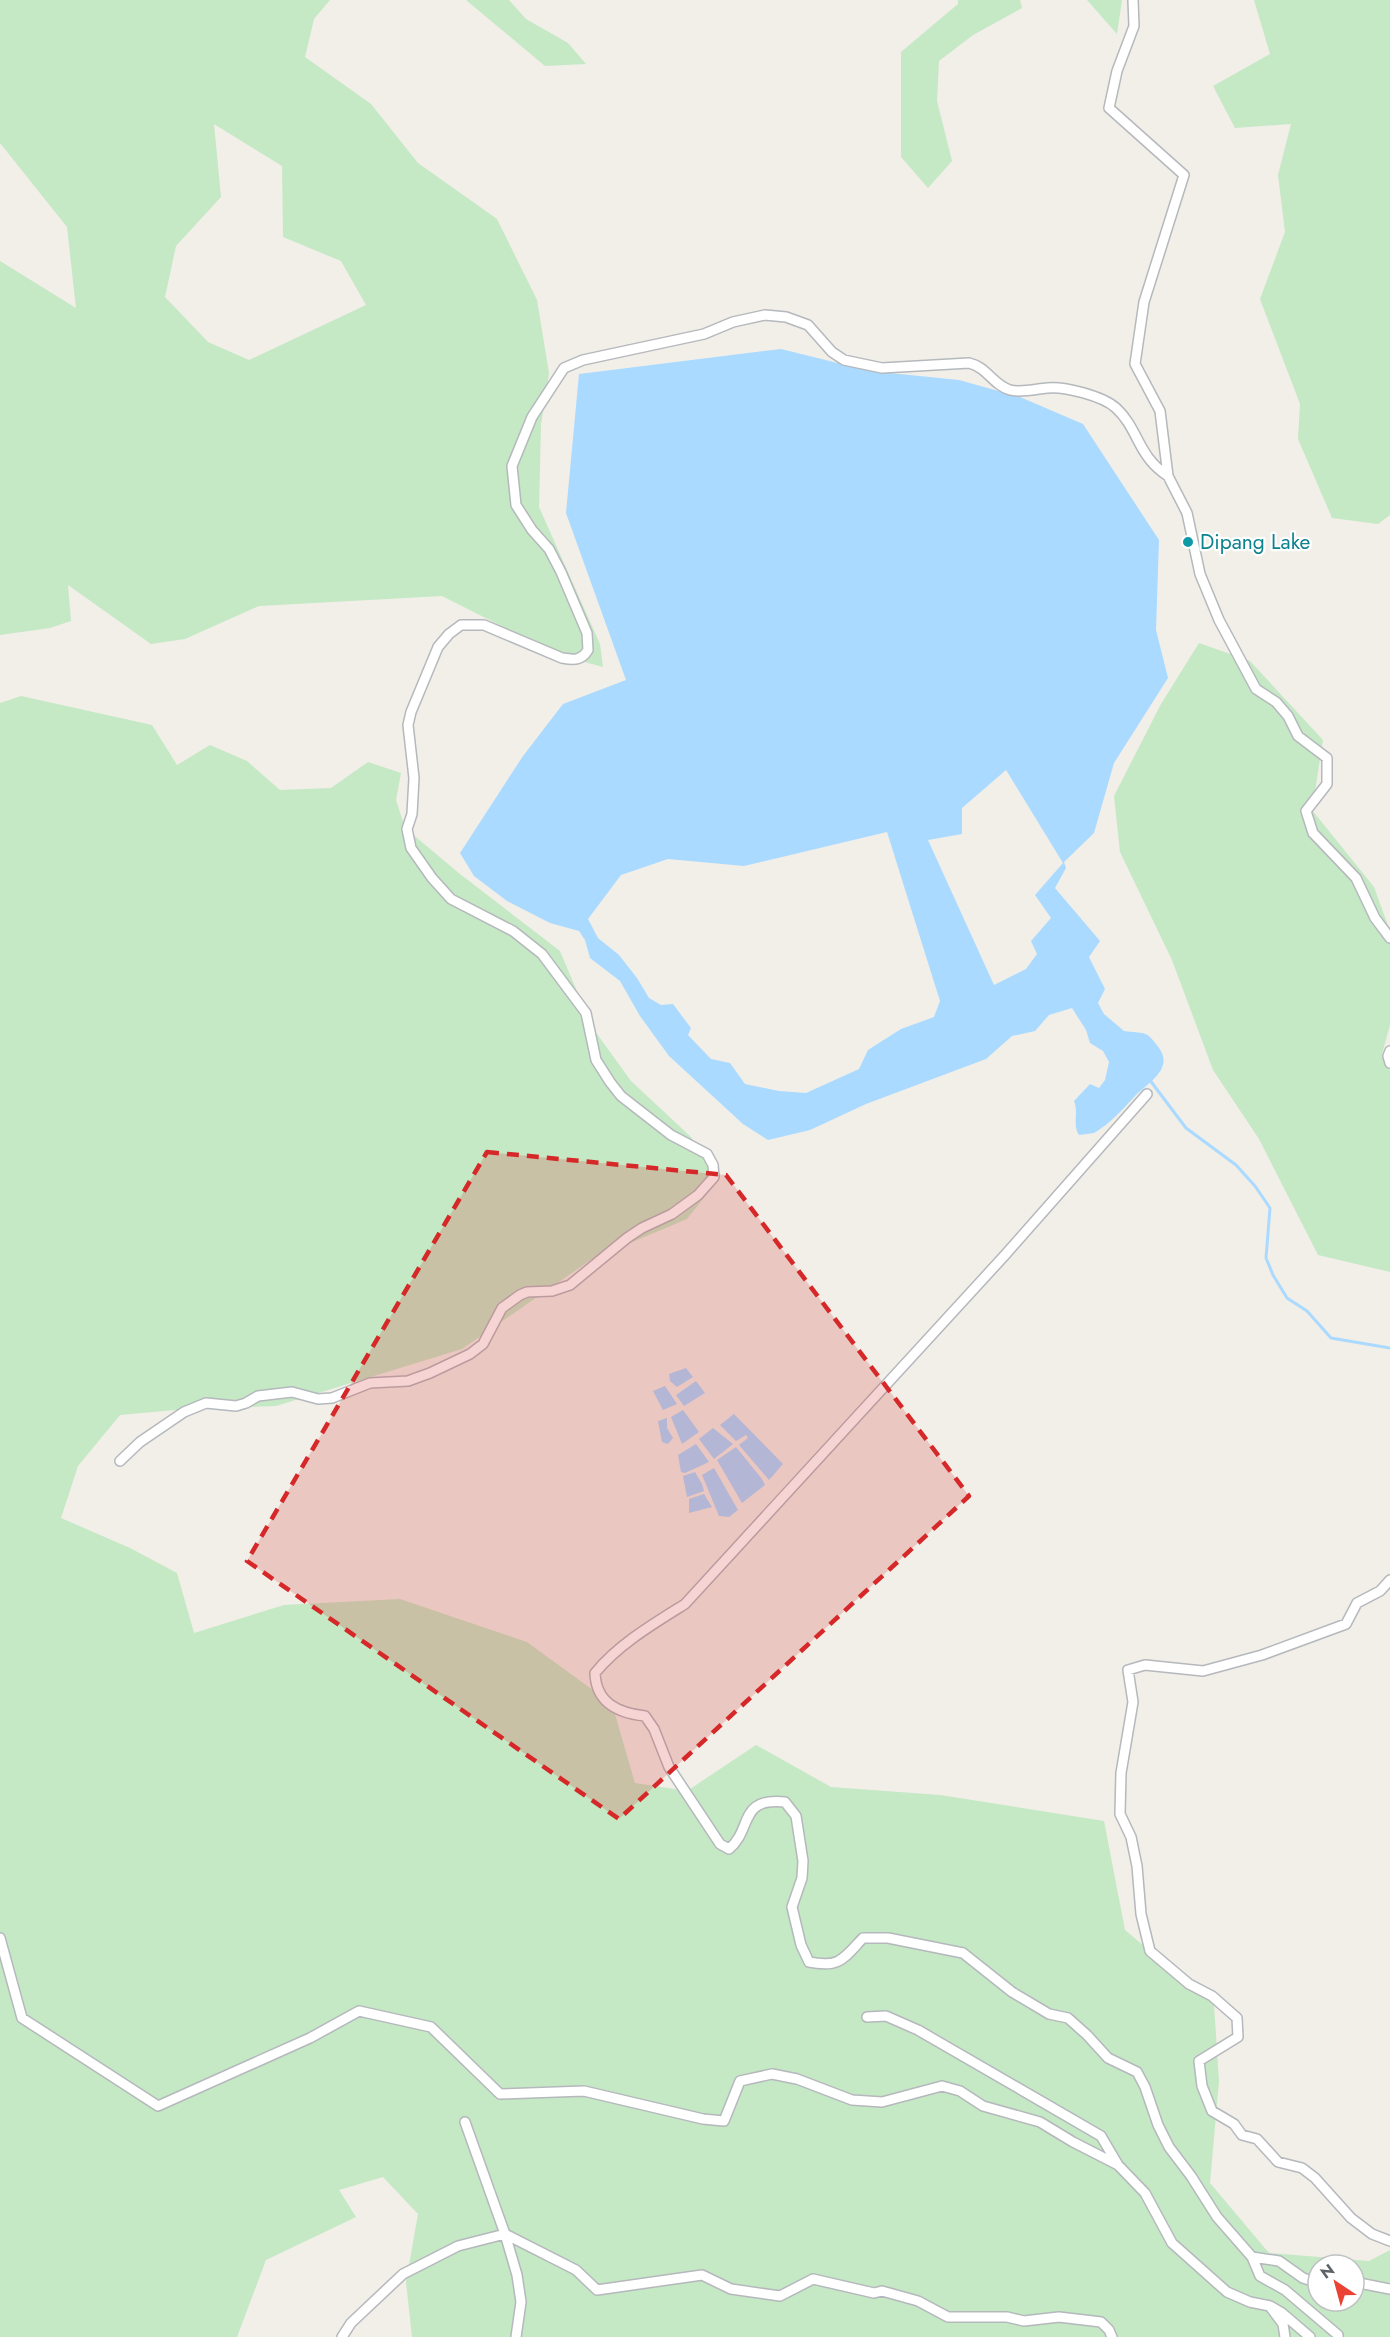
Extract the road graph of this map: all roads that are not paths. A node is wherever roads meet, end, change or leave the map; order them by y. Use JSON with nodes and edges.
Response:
{"nodes":[{"id":1,"x":1133,"y":0,"type":"edge"},
{"id":2,"x":1168,"y":476,"type":"junction"},
{"id":3,"x":1390,"y":938,"type":"edge"},
{"id":4,"x":1390,"y":1051,"type":"edge"},
{"id":5,"x":1390,"y":1063,"type":"edge"},
{"id":6,"x":1147,"y":1094,"type":"dead end"},
{"id":7,"x":120,"y":1461,"type":"dead end"},
{"id":8,"x":1390,"y":1580,"type":"edge"},
{"id":9,"x":0,"y":1938,"type":"edge"},
{"id":10,"x":867,"y":2017,"type":"dead end"},
{"id":11,"x":465,"y":2122,"type":"dead end"},
{"id":12,"x":1118,"y":2165,"type":"junction"},
{"id":13,"x":505,"y":2234,"type":"junction"},
{"id":14,"x":1390,"y":2241,"type":"edge"},
{"id":15,"x":1252,"y":2257,"type":"junction"},
{"id":16,"x":1306,"y":2279,"type":"edge"},
{"id":17,"x":1366,"y":2284,"type":"edge"},
{"id":18,"x":1390,"y":2289,"type":"edge"},
{"id":19,"x":1270,"y":2306,"type":"junction"},
{"id":20,"x":342,"y":2337,"type":"edge"},
{"id":21,"x":516,"y":2337,"type":"edge"},
{"id":22,"x":1112,"y":2337,"type":"edge"},
{"id":23,"x":1285,"y":2337,"type":"edge"},
{"id":24,"x":1310,"y":2337,"type":"edge"},
{"id":25,"x":1338,"y":2337,"type":"edge"}],
"edges":[{"from":1,"to":2,"type":"street"},
{"from":2,"to":3,"type":"street"},
{"from":2,"to":7,"type":"street"},
{"from":4,"to":5,"type":"street"},
{"from":6,"to":15,"type":"street"},
{"from":8,"to":14,"type":"street"},
{"from":9,"to":12,"type":"street"},
{"from":10,"to":12,"type":"street"},
{"from":11,"to":13,"type":"street"},
{"from":12,"to":19,"type":"street"},
{"from":13,"to":20,"type":"street"},
{"from":13,"to":21,"type":"street"},
{"from":13,"to":22,"type":"street"},
{"from":15,"to":16,"type":"street"},
{"from":15,"to":25,"type":"street"},
{"from":17,"to":18,"type":"street"},
{"from":19,"to":23,"type":"street"},
{"from":19,"to":24,"type":"street"}]}
